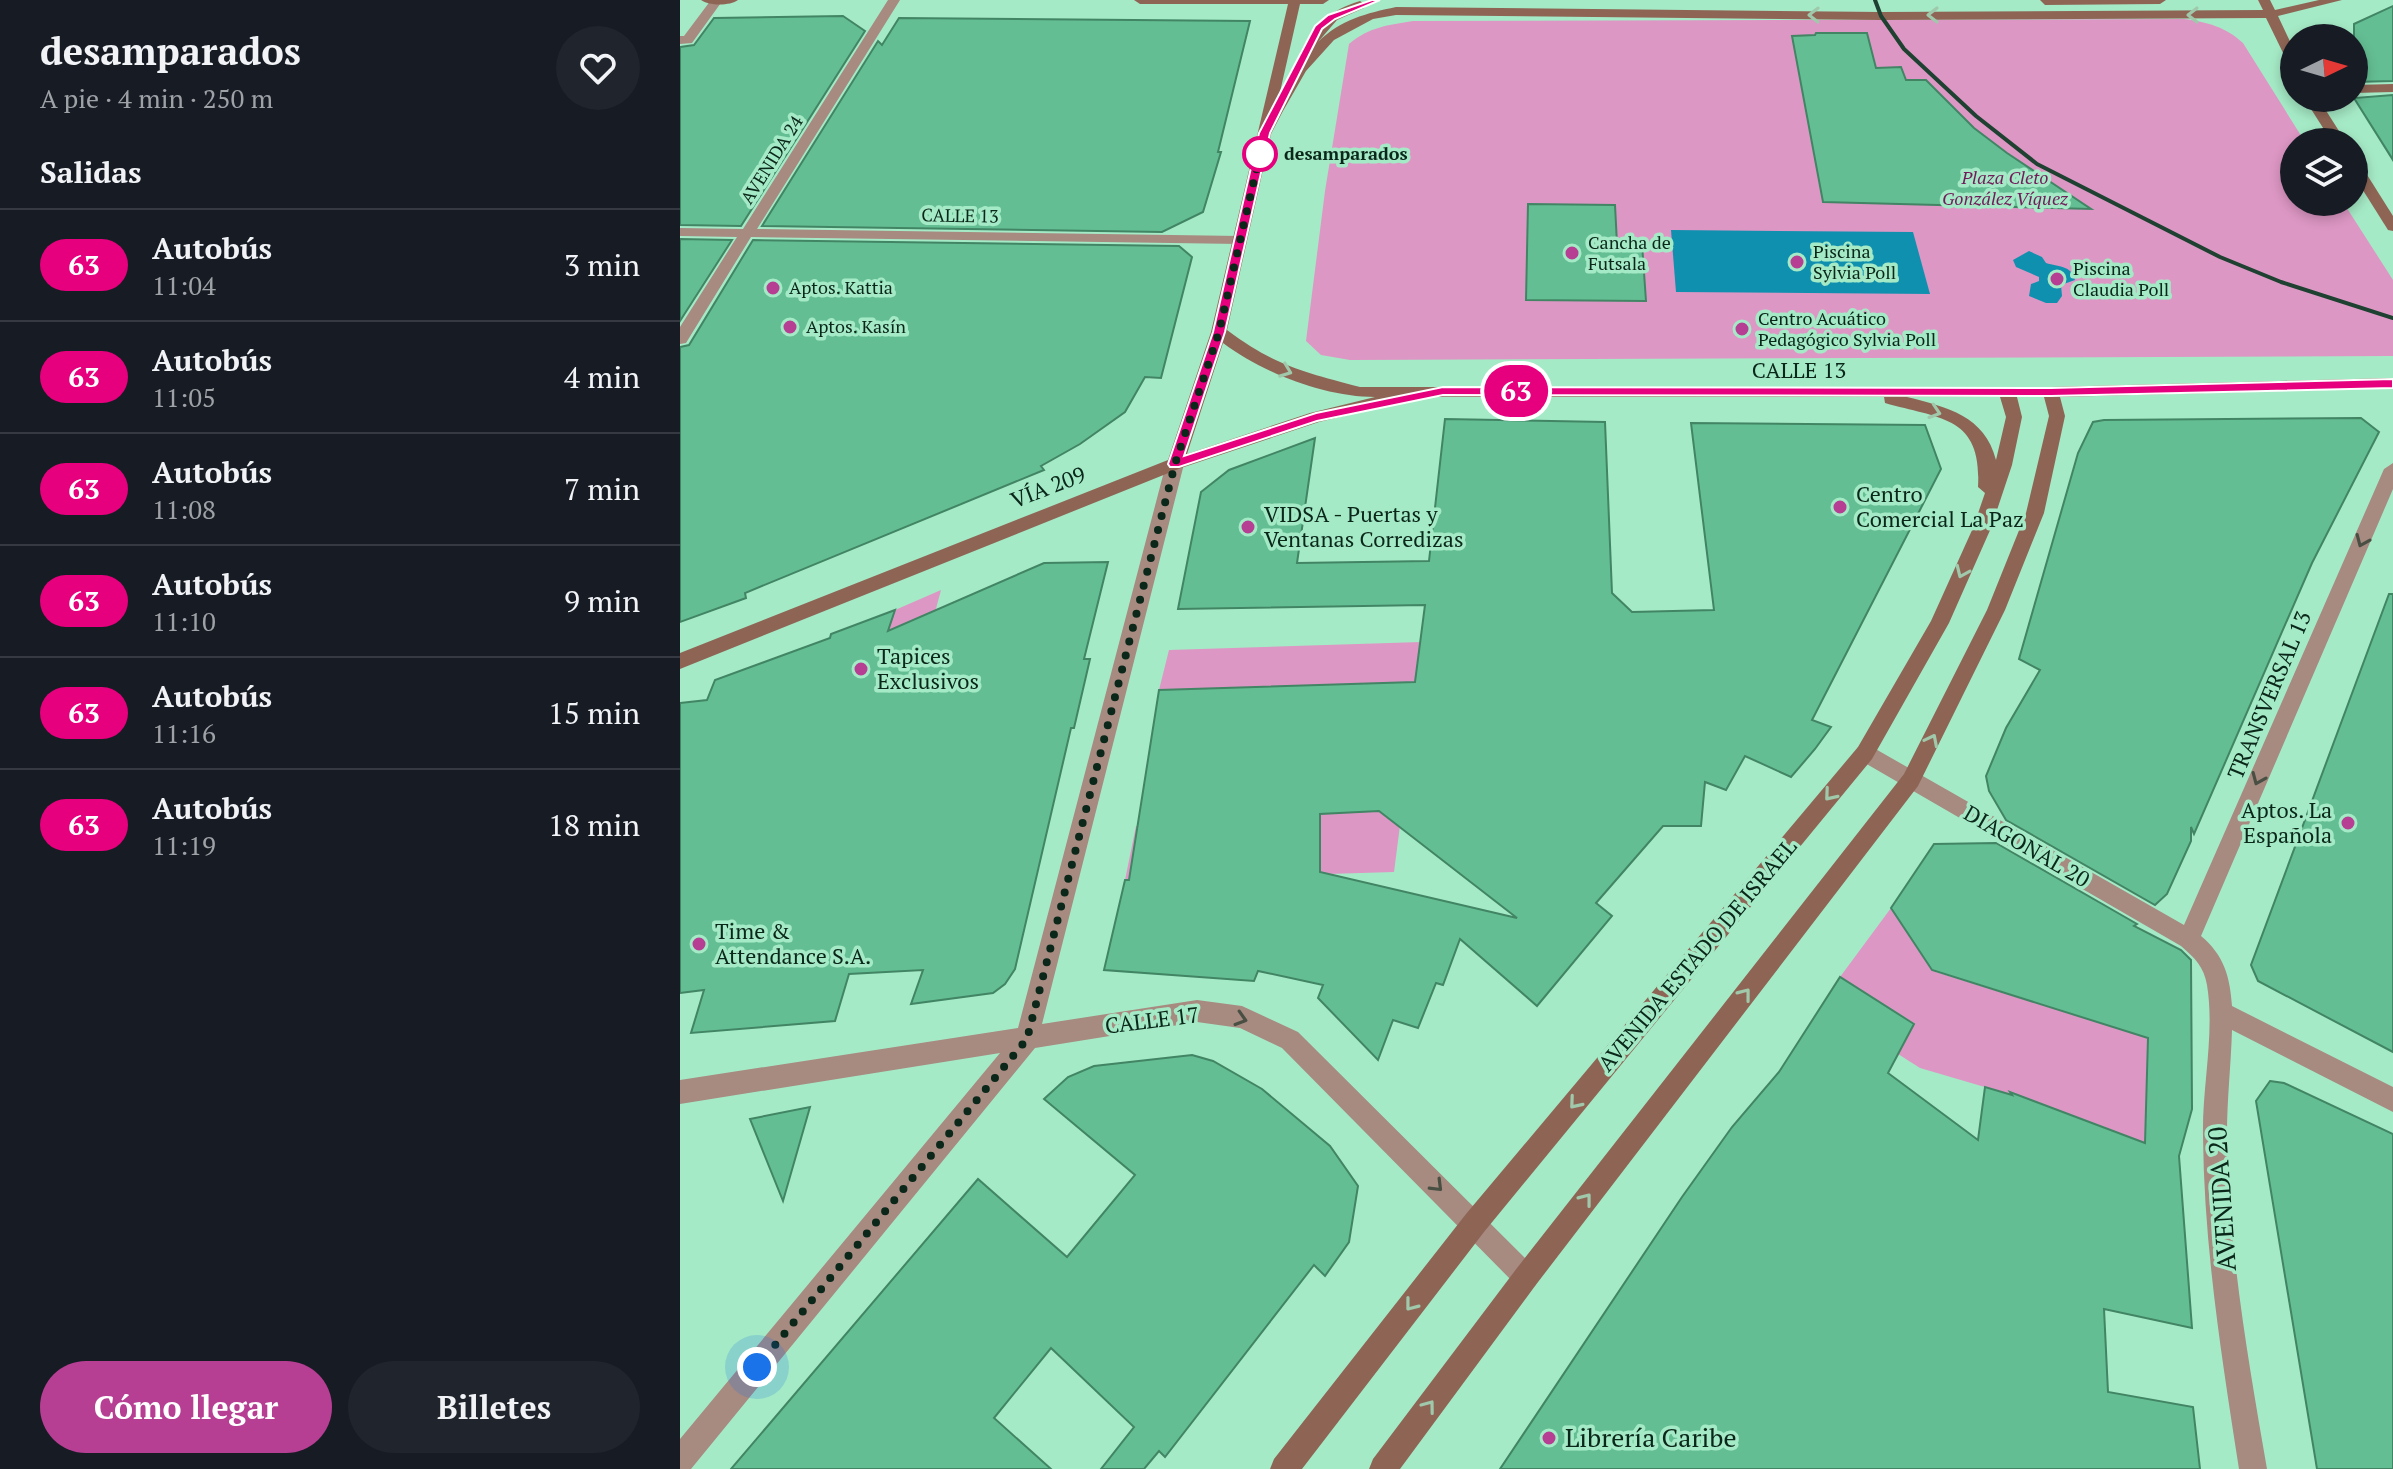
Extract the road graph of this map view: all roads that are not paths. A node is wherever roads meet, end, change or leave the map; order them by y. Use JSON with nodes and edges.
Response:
{"nodes":[{"id":1,"x":707,"y":0,"type":"edge"},
{"id":2,"x":717,"y":0,"type":"edge"},
{"id":3,"x":732,"y":0,"type":"edge"},
{"id":4,"x":894,"y":0,"type":"edge"},
{"id":5,"x":1140,"y":0,"type":"edge"},
{"id":6,"x":1295,"y":0,"type":"edge"},
{"id":7,"x":1323,"y":0,"type":"edge"},
{"id":8,"x":1375,"y":0,"type":"edge"},
{"id":9,"x":1451,"y":0,"type":"edge"},
{"id":10,"x":2160,"y":0,"type":"edge"},
{"id":11,"x":2264,"y":0,"type":"edge"},
{"id":12,"x":2336,"y":0,"type":"edge"},
{"id":13,"x":1890,"y":9,"type":"junction"},
{"id":14,"x":2271,"y":14,"type":"junction"},
{"id":15,"x":2280,"y":33,"type":"edge"},
{"id":16,"x":680,"y":40,"type":"edge"},
{"id":17,"x":1298,"y":71,"type":"junction"},
{"id":18,"x":2393,"y":88,"type":"edge"},
{"id":19,"x":2368,"y":89,"type":"edge"},
{"id":20,"x":1265,"y":133,"type":"junction"},
{"id":21,"x":2368,"y":187,"type":"edge"},
{"id":22,"x":2393,"y":227,"type":"edge"},
{"id":23,"x":680,"y":232,"type":"edge"},
{"id":24,"x":747,"y":233,"type":"junction"},
{"id":25,"x":1240,"y":240,"type":"junction"},
{"id":26,"x":1219,"y":332,"type":"junction"},
{"id":27,"x":680,"y":339,"type":"edge"},
{"id":28,"x":2393,"y":383,"type":"edge"},
{"id":29,"x":1443,"y":391,"type":"junction"},
{"id":30,"x":1860,"y":392,"type":"junction"},
{"id":31,"x":2007,"y":392,"type":"junction"},
{"id":32,"x":2051,"y":392,"type":"junction"},
{"id":33,"x":1175,"y":464,"type":"junction"},
{"id":34,"x":2393,"y":469,"type":"edge"},
{"id":35,"x":1982,"y":528,"type":"junction"},
{"id":36,"x":680,"y":661,"type":"edge"},
{"id":37,"x":1865,"y":753,"type":"junction"},
{"id":38,"x":1911,"y":780,"type":"junction"},
{"id":39,"x":2189,"y":939,"type":"junction"},
{"id":40,"x":2219,"y":1011,"type":"junction"},
{"id":41,"x":1027,"y":1039,"type":"junction"},
{"id":42,"x":680,"y":1092,"type":"edge"},
{"id":43,"x":2393,"y":1100,"type":"edge"},
{"id":44,"x":1475,"y":1223,"type":"junction"},
{"id":45,"x":1526,"y":1277,"type":"junction"},
{"id":46,"x":680,"y":1461,"type":"edge"},
{"id":47,"x":1284,"y":1469,"type":"edge"},
{"id":48,"x":1383,"y":1469,"type":"edge"},
{"id":49,"x":2253,"y":1469,"type":"edge"}],
"edges":[{"from":1,"to":2,"type":"main road"},
{"from":2,"to":3,"type":"main road"},
{"from":2,"to":16,"type":"street"},
{"from":4,"to":24,"type":"street","name":"AVENIDA 24"},
{"from":5,"to":6,"type":"main road"},
{"from":6,"to":7,"type":"main road"},
{"from":6,"to":20,"type":"main road"},
{"from":8,"to":17,"type":"main road"},
{"from":9,"to":13,"type":"main road"},
{"from":10,"to":13,"type":"main road"},
{"from":11,"to":14,"type":"main road"},
{"from":12,"to":14,"type":"main road"},
{"from":14,"to":13,"type":"main road","one_way":true},
{"from":13,"to":17,"type":"main road","one_way":true},
{"from":14,"to":15,"type":"main road"},
{"from":17,"to":20,"type":"main road"},
{"from":18,"to":19,"type":"main road"},
{"from":20,"to":25,"type":"main road"},
{"from":21,"to":22,"type":"main road"},
{"from":23,"to":24,"type":"street","name":"CALLE 13"},
{"from":24,"to":25,"type":"street","name":"CALLE 13"},
{"from":24,"to":27,"type":"street","name":"AVENIDA 24"},
{"from":25,"to":26,"type":"main road"},
{"from":26,"to":29,"type":"main road","name":"CALLE 13","one_way":true},
{"from":26,"to":33,"type":"main road"},
{"from":28,"to":32,"type":"main road","name":"CALLE 13"},
{"from":29,"to":30,"type":"main road","name":"CALLE 13"},
{"from":29,"to":33,"type":"main road","name":"VÍA 209"},
{"from":30,"to":31,"type":"main road","name":"CALLE 13"},
{"from":30,"to":35,"type":"main road","one_way":true},
{"from":31,"to":32,"type":"main road","name":"CALLE 13"},
{"from":31,"to":35,"type":"main road","name":"AVENIDA ESTADO DE ISRAEL"},
{"from":38,"to":32,"type":"main road","one_way":true},
{"from":33,"to":36,"type":"main road","name":"VÍA 209"},
{"from":33,"to":41,"type":"street"},
{"from":34,"to":39,"type":"street","name":"TRANSVERSAL 13","one_way":true},
{"from":35,"to":37,"type":"main road","name":"AVENIDA ESTADO DE ISRAEL","one_way":true},
{"from":37,"to":38,"type":"street","name":"DIAGONAL 20"},
{"from":37,"to":44,"type":"main road","name":"AVENIDA ESTADO DE ISRAEL","one_way":true},
{"from":38,"to":39,"type":"street","name":"DIAGONAL 20"},
{"from":45,"to":38,"type":"main road","one_way":true},
{"from":39,"to":40,"type":"street","name":"AVENIDA 20"},
{"from":40,"to":43,"type":"street"},
{"from":40,"to":49,"type":"street","name":"AVENIDA 20"},
{"from":41,"to":42,"type":"street","name":"CALLE 17"},
{"from":41,"to":44,"type":"street","name":"CALLE 17","one_way":true},
{"from":41,"to":46,"type":"street"},
{"from":44,"to":45,"type":"street","name":"CALLE 17"},
{"from":44,"to":47,"type":"main road","name":"AVENIDA ESTADO DE ISRAEL","one_way":true},
{"from":48,"to":45,"type":"main road","one_way":true}]}
